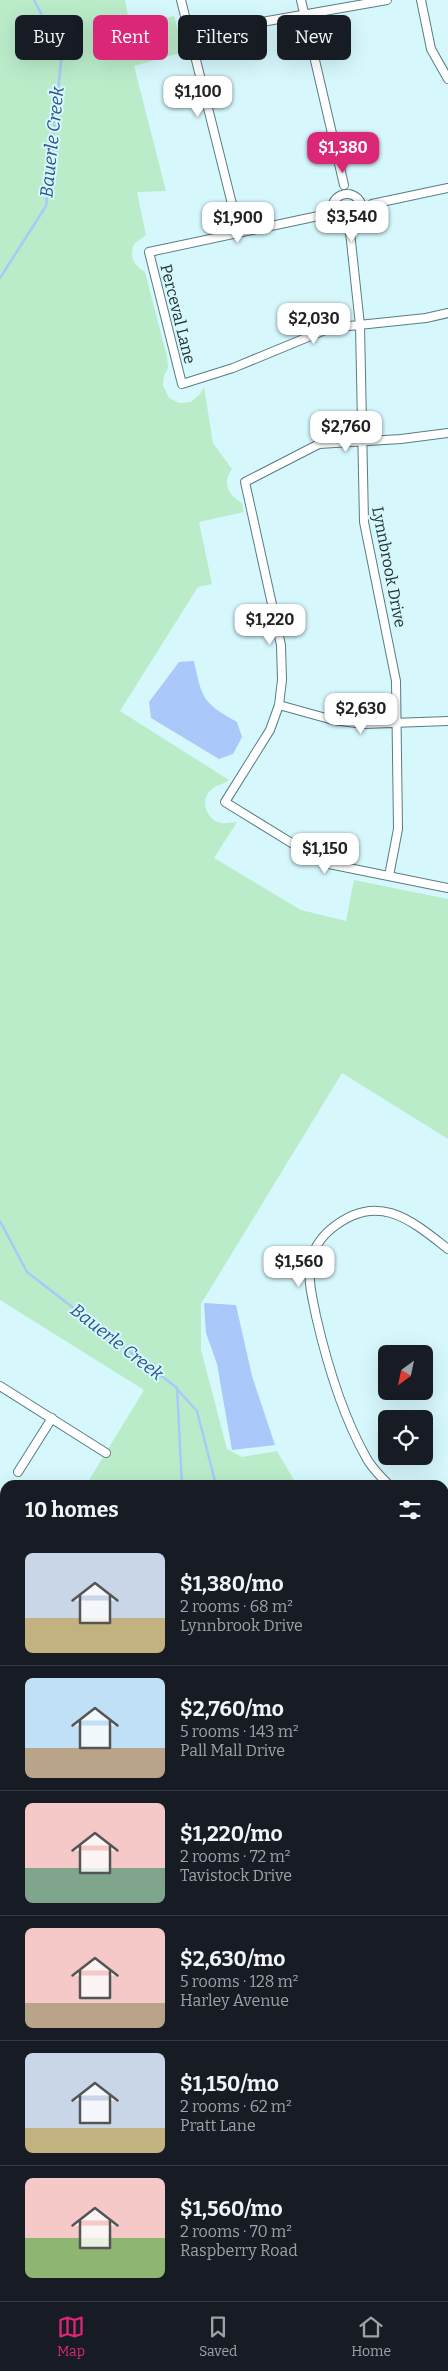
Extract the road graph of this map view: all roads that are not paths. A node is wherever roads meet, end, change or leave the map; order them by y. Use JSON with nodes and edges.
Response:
{"nodes":[{"id":1,"x":181,"y":0,"type":"edge"},
{"id":2,"x":301,"y":0,"type":"edge"},
{"id":3,"x":387,"y":0,"type":"edge"},
{"id":4,"x":420,"y":0,"type":"edge"},
{"id":5,"x":304,"y":14,"type":"junction"},
{"id":6,"x":184,"y":15,"type":"edge"},
{"id":7,"x":267,"y":21,"type":"edge"},
{"id":8,"x":194,"y":60,"type":"edge"},
{"id":9,"x":448,"y":79,"type":"edge"},
{"id":10,"x":344,"y":185,"type":"junction"},
{"id":11,"x":448,"y":188,"type":"edge"},
{"id":12,"x":351,"y":194,"type":"junction"},
{"id":13,"x":340,"y":196,"type":"junction"},
{"id":14,"x":360,"y":202,"type":"junction"},
{"id":15,"x":372,"y":204,"type":"junction"},
{"id":16,"x":331,"y":208,"type":"junction"},
{"id":17,"x":362,"y":211,"type":"junction"},
{"id":18,"x":323,"y":215,"type":"junction"},
{"id":19,"x":333,"y":217,"type":"junction"},
{"id":20,"x":354,"y":223,"type":"junction"},
{"id":21,"x":344,"y":225,"type":"junction"},
{"id":22,"x":239,"y":232,"type":"junction"},
{"id":23,"x":350,"y":232,"type":"junction"},
{"id":24,"x":448,"y":313,"type":"edge"},
{"id":25,"x":360,"y":324,"type":"junction"},
{"id":26,"x":448,"y":433,"type":"edge"},
{"id":27,"x":362,"y":442,"type":"junction"},
{"id":28,"x":279,"y":705,"type":"junction"},
{"id":29,"x":448,"y":721,"type":"edge"},
{"id":30,"x":397,"y":724,"type":"junction"},
{"id":31,"x":390,"y":876,"type":"junction"},
{"id":32,"x":448,"y":888,"type":"edge"},
{"id":33,"x":448,"y":1249,"type":"edge"},
{"id":34,"x":0,"y":1386,"type":"edge"},
{"id":35,"x":52,"y":1418,"type":"junction"},
{"id":36,"x":106,"y":1453,"type":"dead end"},
{"id":37,"x":18,"y":1472,"type":"dead end"},
{"id":38,"x":385,"y":1480,"type":"edge"}],
"edges":[{"from":1,"to":6,"type":"street"},
{"from":2,"to":5,"type":"street"},
{"from":3,"to":5,"type":"street"},
{"from":4,"to":9,"type":"street"},
{"from":5,"to":7,"type":"street"},
{"from":5,"to":10,"type":"street"},
{"from":8,"to":22,"type":"street"},
{"from":10,"to":12,"type":"street"},
{"from":10,"to":13,"type":"street"},
{"from":11,"to":15,"type":"street"},
{"from":12,"to":13,"type":"street"},
{"from":12,"to":14,"type":"street"},
{"from":13,"to":16,"type":"street"},
{"from":14,"to":15,"type":"street"},
{"from":14,"to":17,"type":"street"},
{"from":15,"to":17,"type":"street"},
{"from":16,"to":18,"type":"street"},
{"from":16,"to":19,"type":"street"},
{"from":17,"to":20,"type":"street"},
{"from":18,"to":19,"type":"street"},
{"from":18,"to":22,"type":"street"},
{"from":19,"to":21,"type":"street"},
{"from":20,"to":21,"type":"street"},
{"from":20,"to":23,"type":"street"},
{"from":21,"to":23,"type":"street"},
{"from":22,"to":25,"type":"street","name":"Perceval Lane"},
{"from":23,"to":25,"type":"street","name":"Lynnbrook Drive"},
{"from":24,"to":25,"type":"street"},
{"from":25,"to":27,"type":"street","name":"Lynnbrook Drive"},
{"from":26,"to":27,"type":"street"},
{"from":27,"to":28,"type":"street"},
{"from":27,"to":30,"type":"street","name":"Lynnbrook Drive"},
{"from":28,"to":30,"type":"street"},
{"from":28,"to":31,"type":"street"},
{"from":29,"to":30,"type":"street"},
{"from":30,"to":31,"type":"street","name":"Lynnbrook Drive"},
{"from":31,"to":32,"type":"street"},
{"from":33,"to":38,"type":"street"},
{"from":34,"to":35,"type":"street"},
{"from":35,"to":36,"type":"street"},
{"from":35,"to":37,"type":"street"}]}
